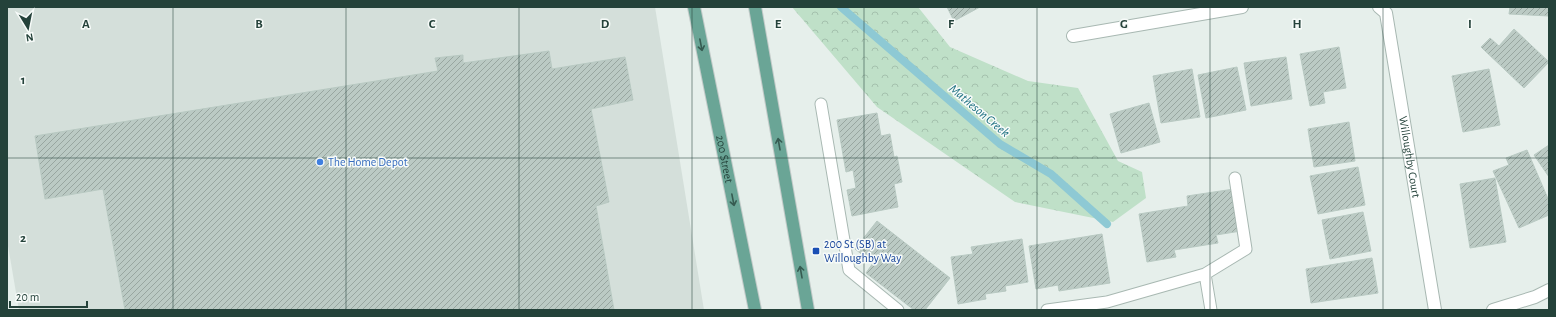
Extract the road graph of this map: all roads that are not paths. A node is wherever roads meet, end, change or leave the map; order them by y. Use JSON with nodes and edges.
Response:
{"nodes":[{"id":1,"x":694,"y":7,"type":"edge"},
{"id":2,"x":755,"y":7,"type":"edge"},
{"id":3,"x":1242,"y":7,"type":"edge"},
{"id":4,"x":1379,"y":7,"type":"edge"},
{"id":5,"x":1073,"y":36,"type":"dead end"},
{"id":6,"x":821,"y":104,"type":"dead end"},
{"id":7,"x":1235,"y":178,"type":"dead end"},
{"id":8,"x":1205,"y":274,"type":"junction"},
{"id":9,"x":1549,"y":290,"type":"edge"},
{"id":10,"x":755,"y":310,"type":"edge"},
{"id":11,"x":808,"y":310,"type":"edge"},
{"id":12,"x":898,"y":310,"type":"edge"},
{"id":13,"x":1047,"y":310,"type":"edge"},
{"id":14,"x":1211,"y":310,"type":"edge"},
{"id":15,"x":1435,"y":310,"type":"edge"},
{"id":16,"x":1493,"y":310,"type":"edge"}],
"edges":[{"from":1,"to":10,"type":"main road","name":"200 Street","one_way":true},
{"from":11,"to":2,"type":"main road","one_way":true},
{"from":3,"to":5,"type":"street"},
{"from":4,"to":15,"type":"street","name":"Willoughby Court"},
{"from":6,"to":12,"type":"lane"},
{"from":7,"to":8,"type":"lane"},
{"from":8,"to":13,"type":"lane"},
{"from":8,"to":14,"type":"lane"},
{"from":9,"to":16,"type":"street"}]}
